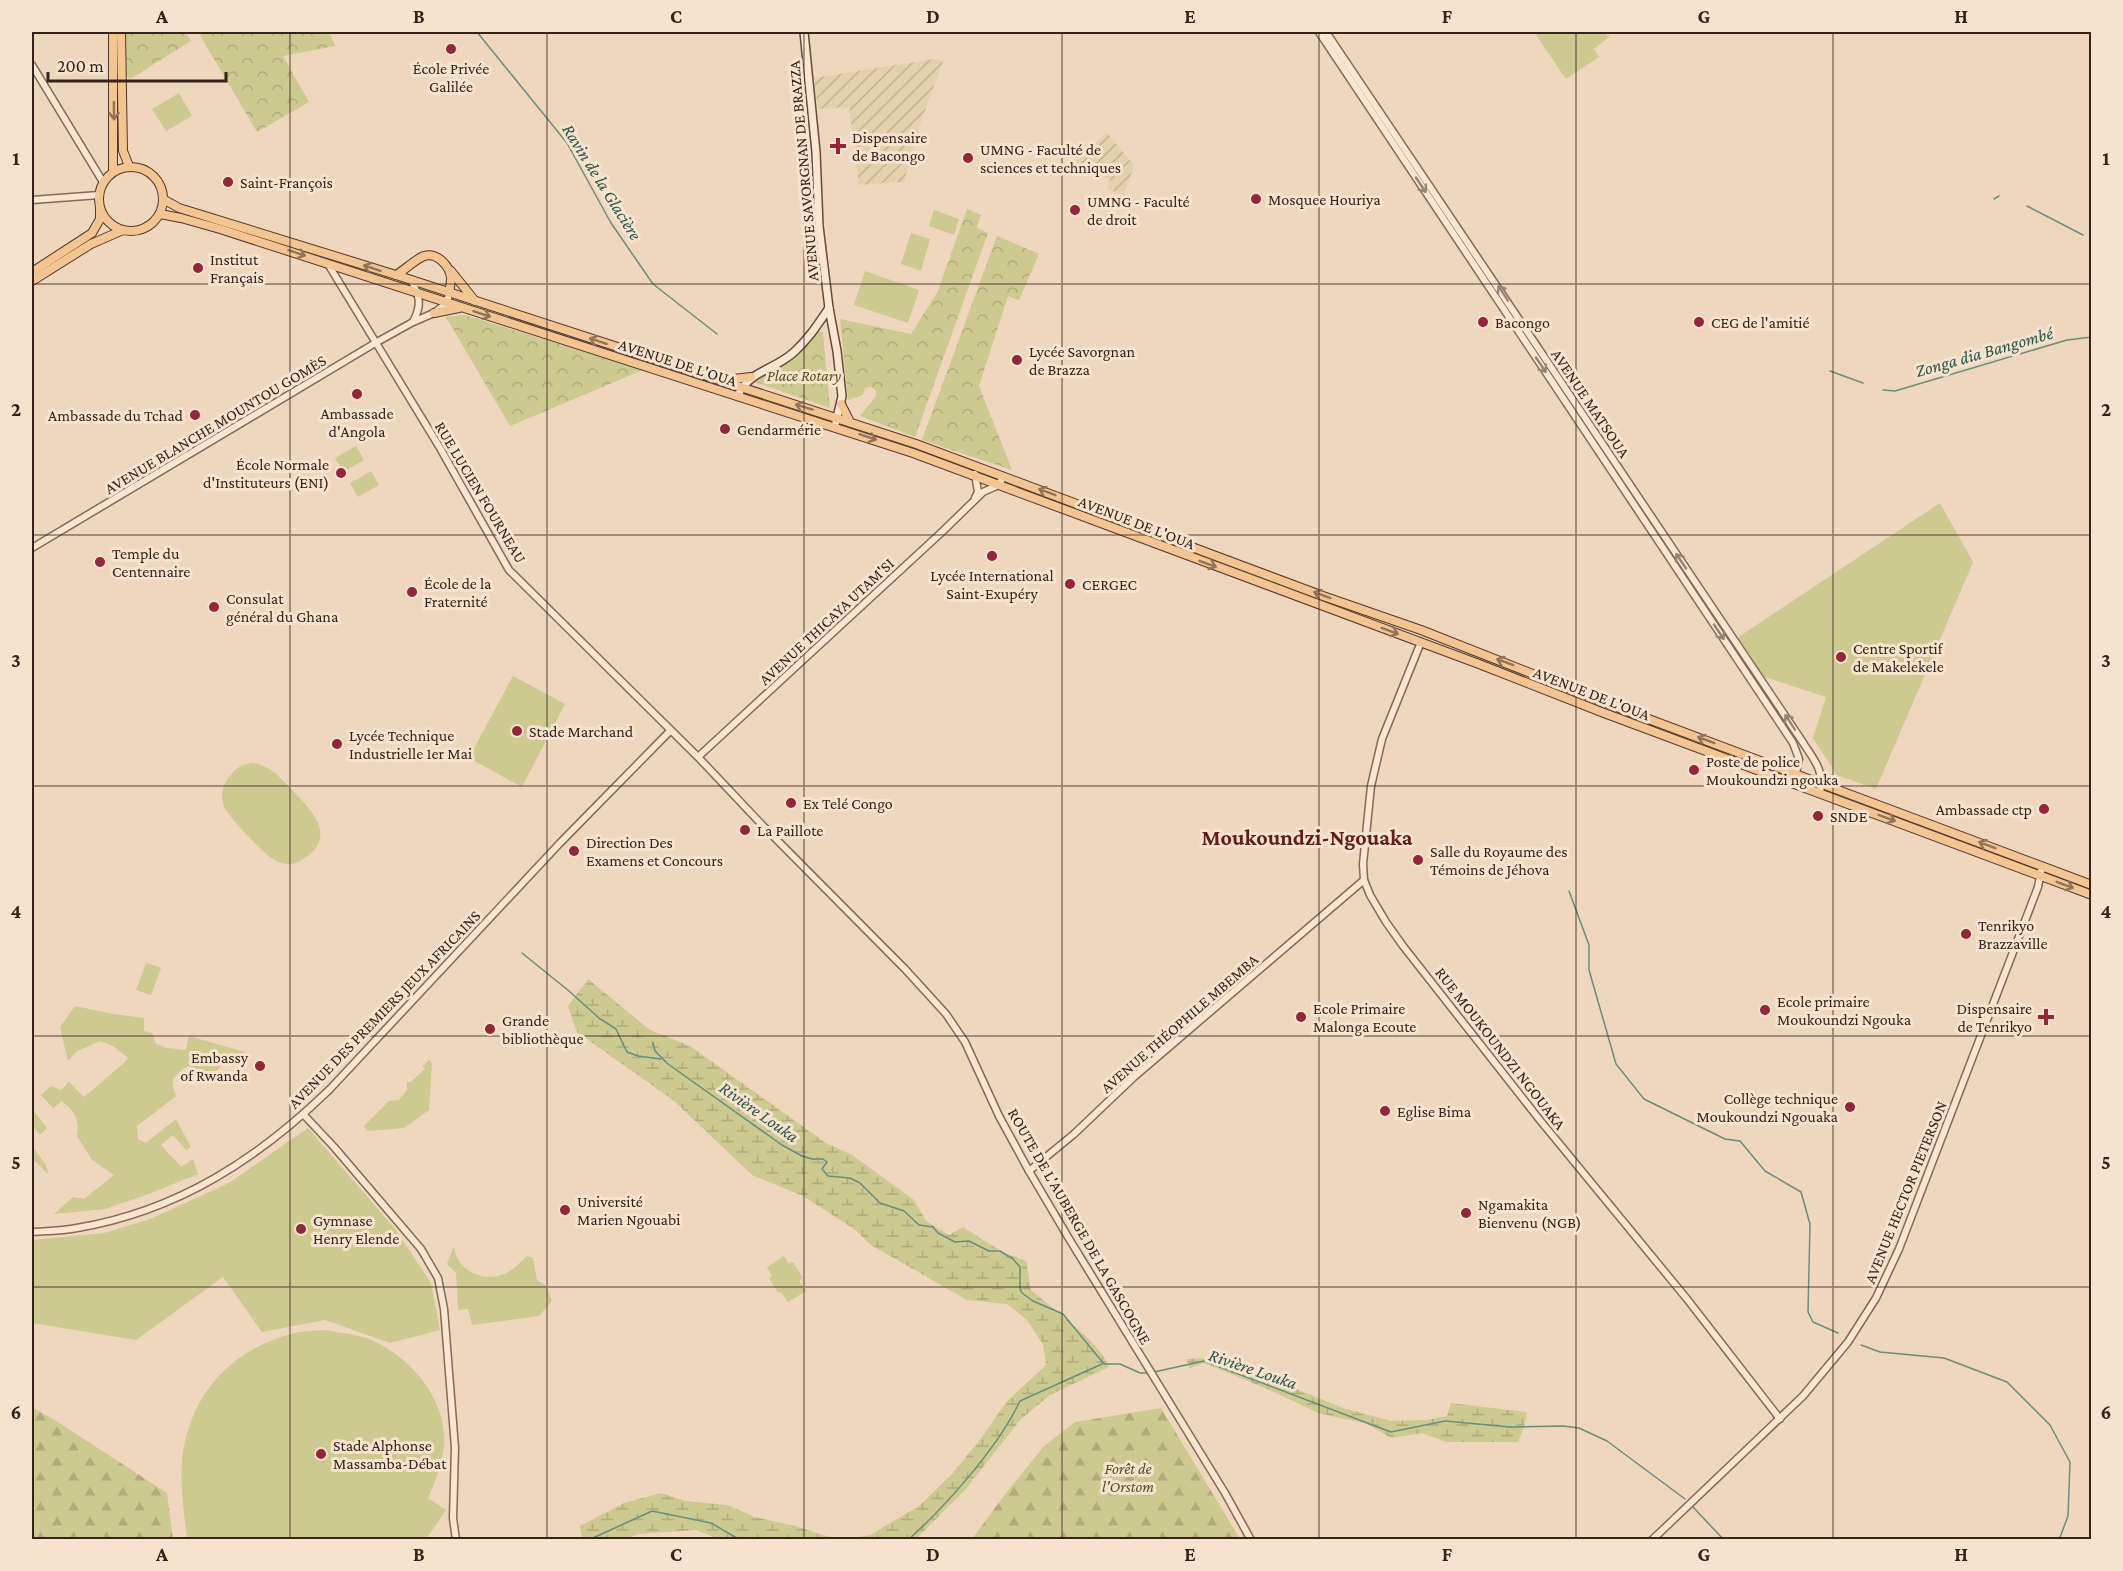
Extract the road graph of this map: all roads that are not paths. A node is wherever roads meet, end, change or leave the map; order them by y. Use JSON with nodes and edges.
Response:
{"nodes":[{"id":1,"x":113,"y":32,"type":"edge"},
{"id":2,"x":121,"y":32,"type":"edge"},
{"id":3,"x":804,"y":32,"type":"edge"},
{"id":4,"x":1319,"y":32,"type":"edge"},
{"id":5,"x":1326,"y":32,"type":"edge"},
{"id":6,"x":32,"y":66,"type":"edge"},
{"id":7,"x":129,"y":166,"type":"junction"},
{"id":8,"x":113,"y":171,"type":"junction"},
{"id":9,"x":103,"y":182,"type":"junction"},
{"id":10,"x":99,"y":195,"type":"junction"},
{"id":11,"x":164,"y":199,"type":"junction"},
{"id":12,"x":32,"y":200,"type":"edge"},
{"id":13,"x":100,"y":208,"type":"junction"},
{"id":14,"x":160,"y":214,"type":"junction"},
{"id":15,"x":123,"y":230,"type":"junction"},
{"id":16,"x":328,"y":263,"type":"junction"},
{"id":17,"x":447,"y":267,"type":"junction"},
{"id":18,"x":32,"y":272,"type":"edge"},
{"id":19,"x":396,"y":275,"type":"junction"},
{"id":20,"x":411,"y":280,"type":"junction"},
{"id":21,"x":32,"y":282,"type":"edge"},
{"id":22,"x":419,"y":293,"type":"junction"},
{"id":23,"x":449,"y":293,"type":"junction"},
{"id":24,"x":476,"y":302,"type":"junction"},
{"id":25,"x":447,"y":303,"type":"junction"},
{"id":26,"x":462,"y":308,"type":"junction"},
{"id":27,"x":829,"y":308,"type":"junction"},
{"id":28,"x":434,"y":313,"type":"junction"},
{"id":29,"x":412,"y":322,"type":"junction"},
{"id":30,"x":377,"y":342,"type":"junction"},
{"id":31,"x":751,"y":377,"type":"junction"},
{"id":32,"x":718,"y":380,"type":"junction"},
{"id":33,"x":740,"y":392,"type":"junction"},
{"id":34,"x":841,"y":404,"type":"junction"},
{"id":35,"x":837,"y":418,"type":"junction"},
{"id":36,"x":850,"y":422,"type":"junction"},
{"id":37,"x":834,"y":427,"type":"junction"},
{"id":38,"x":1599,"y":437,"type":"junction"},
{"id":39,"x":1592,"y":441,"type":"junction"},
{"id":40,"x":976,"y":471,"type":"junction"},
{"id":41,"x":1003,"y":476,"type":"junction"},
{"id":42,"x":999,"y":485,"type":"junction"},
{"id":43,"x":971,"y":503,"type":"junction"},
{"id":44,"x":32,"y":548,"type":"edge"},
{"id":45,"x":1421,"y":642,"type":"junction"},
{"id":46,"x":670,"y":731,"type":"junction"},
{"id":47,"x":698,"y":757,"type":"junction"},
{"id":48,"x":1796,"y":774,"type":"junction"},
{"id":49,"x":1793,"y":783,"type":"junction"},
{"id":50,"x":1822,"y":783,"type":"junction"},
{"id":51,"x":1820,"y":792,"type":"junction"},
{"id":52,"x":2046,"y":867,"type":"junction"},
{"id":53,"x":2042,"y":876,"type":"junction"},
{"id":54,"x":1364,"y":880,"type":"junction"},
{"id":55,"x":2091,"y":885,"type":"edge"},
{"id":56,"x":2091,"y":895,"type":"edge"},
{"id":57,"x":304,"y":1115,"type":"junction"},
{"id":58,"x":1029,"y":1171,"type":"junction"},
{"id":59,"x":32,"y":1232,"type":"edge"},
{"id":60,"x":1780,"y":1419,"type":"junction"},
{"id":61,"x":456,"y":1539,"type":"edge"},
{"id":62,"x":1251,"y":1539,"type":"edge"},
{"id":63,"x":1652,"y":1539,"type":"edge"}],
"edges":[{"from":1,"to":8,"type":"main road","one_way":true},
{"from":2,"to":7,"type":"main road"},
{"from":3,"to":27,"type":"main road","name":"AVENUE SAVORGNAN DE BRAZZA"},
{"from":4,"to":39,"type":"street","name":"AVENUE MATSOUA","one_way":true},
{"from":38,"to":5,"type":"street","name":"AVENUE MATSOUA","one_way":true},
{"from":6,"to":9,"type":"street"},
{"from":7,"to":8,"type":"main road"},
{"from":7,"to":11,"type":"main road"},
{"from":8,"to":9,"type":"main road"},
{"from":9,"to":10,"type":"main road"},
{"from":10,"to":12,"type":"street"},
{"from":10,"to":13,"type":"main road"},
{"from":11,"to":14,"type":"main road"},
{"from":19,"to":11,"type":"main road","name":"AVENUE DE L'OUA","one_way":true},
{"from":13,"to":15,"type":"main road"},
{"from":13,"to":18,"type":"main road"},
{"from":14,"to":15,"type":"main road"},
{"from":14,"to":16,"type":"main road","name":"AVENUE DE L'OUA","one_way":true},
{"from":15,"to":21,"type":"main road"},
{"from":16,"to":22,"type":"main road","name":"AVENUE DE L'OUA"},
{"from":16,"to":30,"type":"street","name":"RUE LUCIEN FOURNEAU"},
{"from":17,"to":19,"type":"main road"},
{"from":17,"to":23,"type":"main road"},
{"from":17,"to":24,"type":"main road"},
{"from":19,"to":20,"type":"main road","name":"AVENUE DE L'OUA"},
{"from":20,"to":22,"type":"street"},
{"from":20,"to":23,"type":"main road","name":"AVENUE DE L'OUA"},
{"from":22,"to":25,"type":"main road","name":"AVENUE DE L'OUA"},
{"from":22,"to":29,"type":"street"},
{"from":23,"to":24,"type":"main road","name":"AVENUE DE L'OUA"},
{"from":23,"to":25,"type":"street"},
{"from":32,"to":24,"type":"main road","name":"AVENUE DE L'OUA","one_way":true},
{"from":25,"to":26,"type":"main road","name":"AVENUE DE L'OUA"},
{"from":25,"to":28,"type":"street","name":"AVENUE BLANCHE MOUNTOU GOMÈS"},
{"from":26,"to":28,"type":"main road"},
{"from":26,"to":33,"type":"main road","name":"AVENUE DE L'OUA","one_way":true},
{"from":27,"to":31,"type":"main road"},
{"from":27,"to":34,"type":"main road","name":"AVENUE SAVORGNAN DE BRAZZA"},
{"from":28,"to":29,"type":"street","name":"AVENUE BLANCHE MOUNTOU GOMÈS"},
{"from":29,"to":30,"type":"street","name":"AVENUE BLANCHE MOUNTOU GOMÈS"},
{"from":30,"to":44,"type":"street","name":"AVENUE BLANCHE MOUNTOU GOMÈS"},
{"from":30,"to":46,"type":"street","name":"RUE LUCIEN FOURNEAU"},
{"from":31,"to":32,"type":"main road"},
{"from":31,"to":33,"type":"main road"},
{"from":32,"to":33,"type":"main road","name":"AVENUE DE L'OUA"},
{"from":35,"to":33,"type":"main road","name":"AVENUE DE L'OUA","one_way":true},
{"from":33,"to":37,"type":"main road","name":"AVENUE DE L'OUA"},
{"from":34,"to":35,"type":"main road","name":"AVENUE SAVORGNAN DE BRAZZA"},
{"from":34,"to":36,"type":"main road"},
{"from":35,"to":36,"type":"main road","name":"AVENUE DE L'OUA"},
{"from":35,"to":37,"type":"main road","name":"AVENUE SAVORGNAN DE BRAZZA"},
{"from":36,"to":40,"type":"main road","name":"AVENUE DE L'OUA"},
{"from":37,"to":40,"type":"main road","name":"AVENUE DE L'OUA","one_way":true},
{"from":38,"to":39,"type":"street"},
{"from":50,"to":38,"type":"street","name":"AVENUE MATSOUA","one_way":true},
{"from":39,"to":48,"type":"street","name":"AVENUE MATSOUA","one_way":true},
{"from":40,"to":41,"type":"main road","name":"AVENUE DE L'OUA"},
{"from":40,"to":42,"type":"main road","name":"AVENUE DE L'OUA"},
{"from":40,"to":43,"type":"street"},
{"from":41,"to":42,"type":"street"},
{"from":48,"to":41,"type":"main road","name":"AVENUE DE L'OUA","one_way":true},
{"from":42,"to":43,"type":"street","name":"AVENUE THICAYA UTAM'SI"},
{"from":42,"to":45,"type":"main road","name":"AVENUE DE L'OUA","one_way":true},
{"from":43,"to":47,"type":"street","name":"AVENUE THICAYA UTAM'SI"},
{"from":45,"to":49,"type":"main road","name":"AVENUE DE L'OUA"},
{"from":45,"to":54,"type":"street","name":"RUE MOUKOUNDZI NGOUAKA"},
{"from":46,"to":47,"type":"street","name":"RUE LUCIEN FOURNEAU"},
{"from":46,"to":57,"type":"street","name":"AVENUE DES PREMIERS JEUX AFRICAINS"},
{"from":47,"to":58,"type":"street","name":"ROUTE DE L'AUBERGE DE LA GASCOGNE"},
{"from":48,"to":49,"type":"street","name":"AVENUE MATSOUA"},
{"from":48,"to":50,"type":"main road","name":"AVENUE DE L'OUA"},
{"from":49,"to":51,"type":"main road","name":"AVENUE DE L'OUA"},
{"from":50,"to":51,"type":"street"},
{"from":52,"to":50,"type":"main road","name":"AVENUE DE L'OUA","one_way":true},
{"from":51,"to":53,"type":"main road","name":"AVENUE DE L'OUA","one_way":true},
{"from":52,"to":53,"type":"street","name":"AVENUE HECTOR PIETERSON"},
{"from":52,"to":55,"type":"main road","name":"AVENUE DE L'OUA"},
{"from":53,"to":56,"type":"main road","name":"AVENUE DE L'OUA","one_way":true},
{"from":53,"to":60,"type":"street","name":"AVENUE HECTOR PIETERSON"},
{"from":54,"to":58,"type":"street","name":"AVENUE THÉOPHILE MBEMBA"},
{"from":54,"to":60,"type":"street","name":"RUE MOUKOUNDZI NGOUAKA"},
{"from":57,"to":59,"type":"street","name":"AVENUE DES PREMIERS JEUX AFRICAINS"},
{"from":57,"to":61,"type":"street"},
{"from":58,"to":62,"type":"street","name":"ROUTE DE L'AUBERGE DE LA GASCOGNE"},
{"from":60,"to":63,"type":"street","name":"AVENUE HECTOR PIETERSON"}]}
